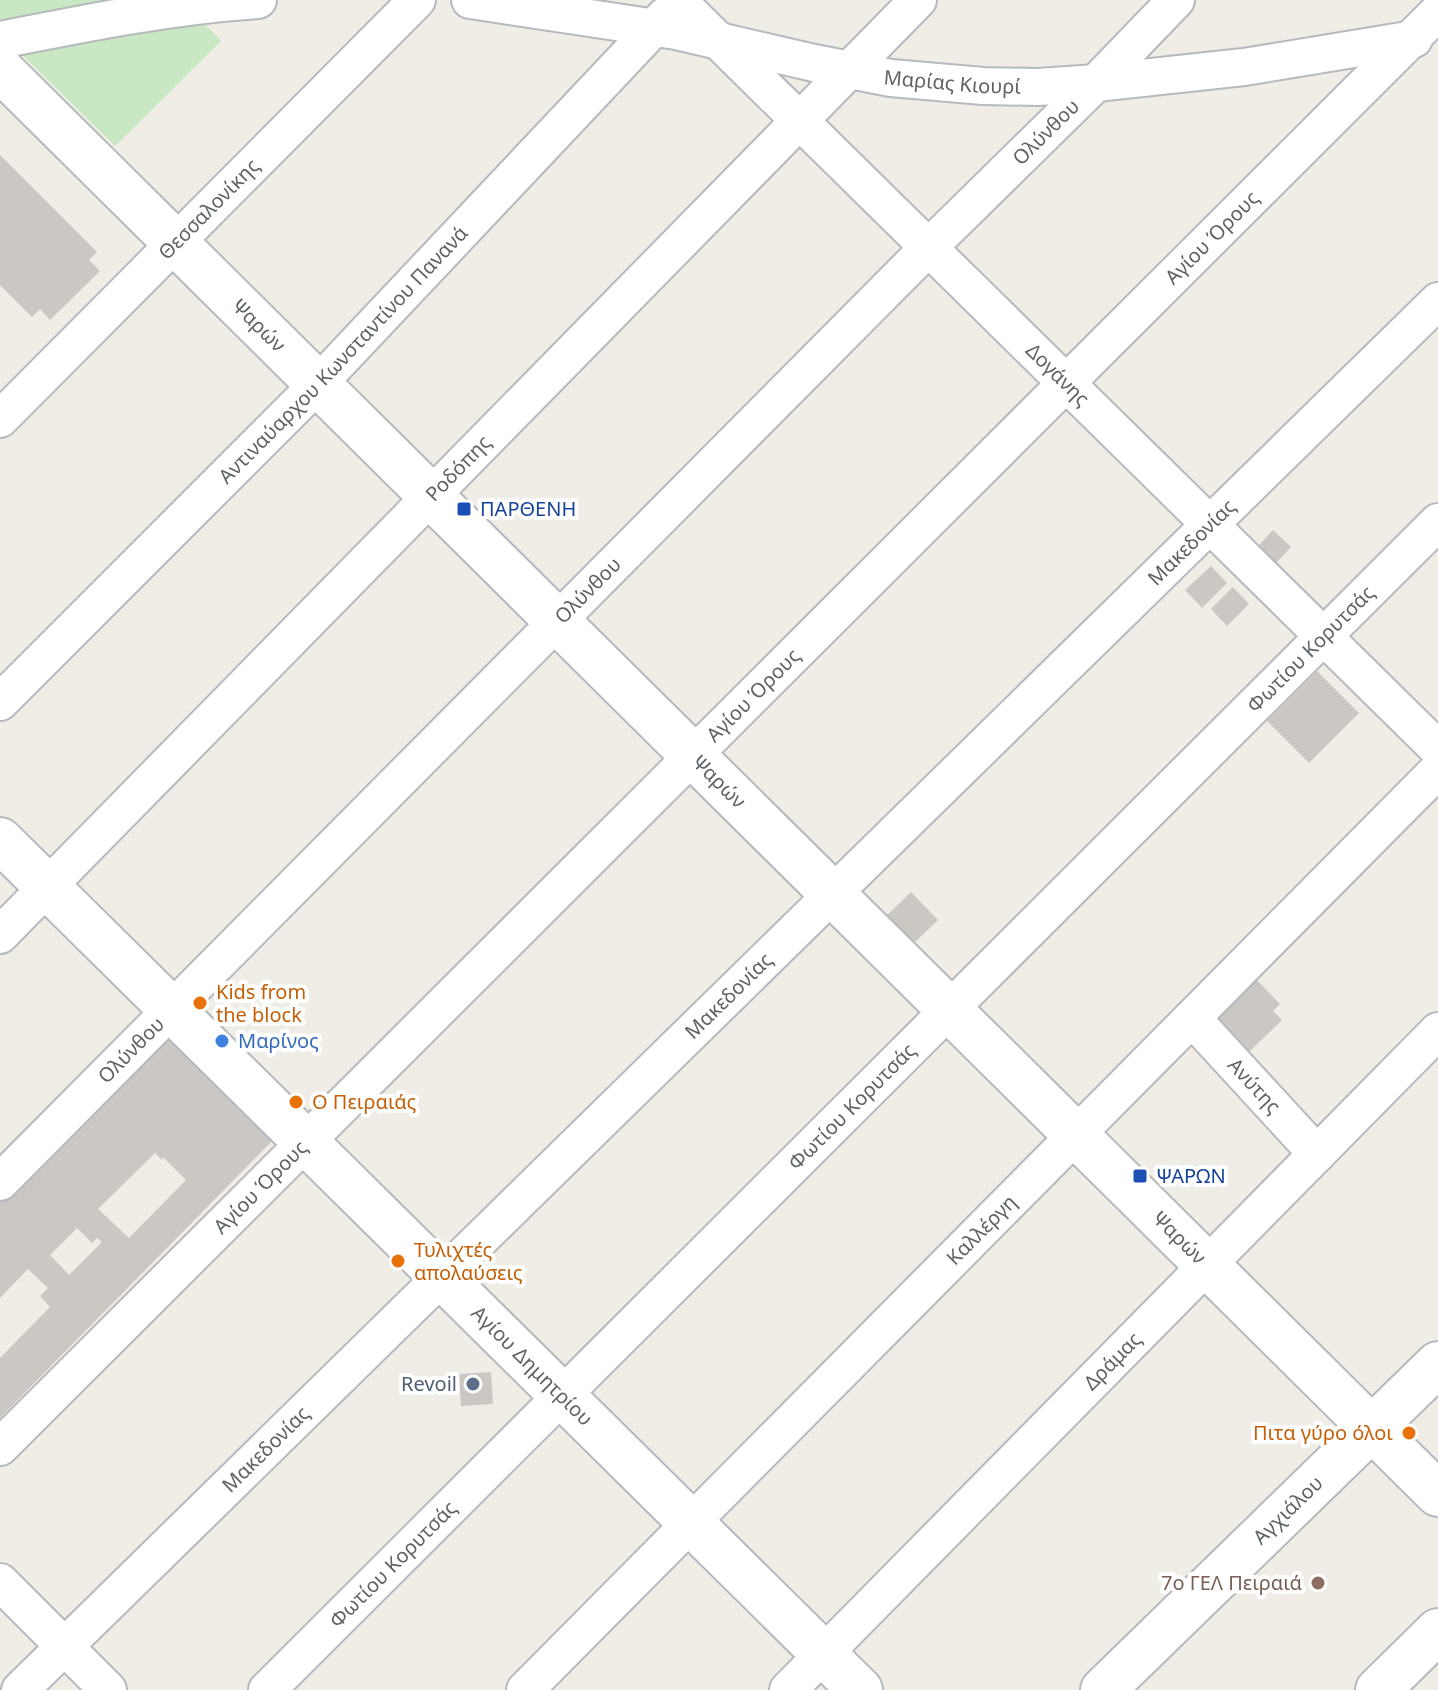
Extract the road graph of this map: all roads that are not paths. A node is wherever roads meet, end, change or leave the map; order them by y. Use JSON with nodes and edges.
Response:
{"nodes":[{"id":1,"x":258,"y":0,"type":"edge"},
{"id":2,"x":417,"y":0,"type":"edge"},
{"id":3,"x":470,"y":0,"type":"edge"},
{"id":4,"x":678,"y":0,"type":"edge"},
{"id":5,"x":918,"y":0,"type":"edge"},
{"id":6,"x":1176,"y":0,"type":"edge"},
{"id":7,"x":1431,"y":0,"type":"edge"},
{"id":8,"x":137,"y":7,"type":"edge"},
{"id":9,"x":1438,"y":9,"type":"edge"},
{"id":10,"x":654,"y":28,"type":"junction"},
{"id":11,"x":1424,"y":37,"type":"edge"},
{"id":12,"x":0,"y":40,"type":"edge"},
{"id":13,"x":718,"y":40,"type":"junction"},
{"id":14,"x":0,"y":69,"type":"edge"},
{"id":15,"x":849,"y":70,"type":"junction"},
{"id":16,"x":1096,"y":83,"type":"junction"},
{"id":17,"x":799,"y":120,"type":"junction"},
{"id":18,"x":176,"y":243,"type":"junction"},
{"id":19,"x":929,"y":247,"type":"junction"},
{"id":20,"x":1438,"y":301,"type":"edge"},
{"id":21,"x":1066,"y":383,"type":"junction"},
{"id":22,"x":318,"y":384,"type":"junction"},
{"id":23,"x":0,"y":419,"type":"edge"},
{"id":24,"x":431,"y":496,"type":"junction"},
{"id":25,"x":1438,"y":522,"type":"edge"},
{"id":26,"x":1210,"y":524,"type":"junction"},
{"id":27,"x":557,"y":621,"type":"junction"},
{"id":28,"x":1324,"y":636,"type":"junction"},
{"id":29,"x":0,"y":702,"type":"edge"},
{"id":30,"x":1438,"y":749,"type":"edge"},
{"id":31,"x":693,"y":756,"type":"junction"},
{"id":32,"x":1438,"y":770,"type":"edge"},
{"id":33,"x":0,"y":840,"type":"edge"},
{"id":34,"x":47,"y":887,"type":"junction"},
{"id":35,"x":833,"y":894,"type":"junction"},
{"id":36,"x":0,"y":935,"type":"edge"},
{"id":37,"x":949,"y":1009,"type":"junction"},
{"id":38,"x":172,"y":1010,"type":"junction"},
{"id":39,"x":1192,"y":1018,"type":"junction"},
{"id":40,"x":1438,"y":1031,"type":"edge"},
{"id":41,"x":1076,"y":1135,"type":"junction"},
{"id":42,"x":305,"y":1142,"type":"junction"},
{"id":43,"x":1317,"y":1154,"type":"junction"},
{"id":44,"x":0,"y":1182,"type":"edge"},
{"id":45,"x":1207,"y":1265,"type":"junction"},
{"id":46,"x":443,"y":1276,"type":"junction"},
{"id":47,"x":1438,"y":1364,"type":"edge"},
{"id":48,"x":562,"y":1395,"type":"junction"},
{"id":49,"x":1372,"y":1429,"type":"junction"},
{"id":50,"x":0,"y":1447,"type":"edge"},
{"id":51,"x":1438,"y":1494,"type":"edge"},
{"id":52,"x":691,"y":1523,"type":"junction"},
{"id":53,"x":0,"y":1582,"type":"edge"},
{"id":54,"x":1438,"y":1631,"type":"edge"},
{"id":55,"x":65,"y":1647,"type":"junction"},
{"id":56,"x":824,"y":1654,"type":"junction"},
{"id":57,"x":20,"y":1690,"type":"edge"},
{"id":58,"x":108,"y":1690,"type":"edge"},
{"id":59,"x":267,"y":1690,"type":"edge"},
{"id":60,"x":525,"y":1690,"type":"edge"},
{"id":61,"x":788,"y":1690,"type":"edge"},
{"id":62,"x":860,"y":1690,"type":"edge"},
{"id":63,"x":1103,"y":1690,"type":"edge"},
{"id":64,"x":1378,"y":1690,"type":"edge"}],
"edges":[{"from":1,"to":8,"type":"street"},
{"from":2,"to":18,"type":"street","name":"Θεσσαλονίκης"},
{"from":3,"to":10,"type":"street","name":"Μαρίας Κιουρί"},
{"from":4,"to":10,"type":"street","name":"Αντιναύαρχου Κωνσταντίνου Πανανά"},
{"from":4,"to":13,"type":"street","name":"Δογάνης"},
{"from":5,"to":15,"type":"street","name":"Ροδόπης"},
{"from":6,"to":16,"type":"street","name":"Ολύνθου"},
{"from":7,"to":9,"type":"street"},
{"from":8,"to":12,"type":"street"},
{"from":9,"to":11,"type":"street","name":"Αγίου Όρους"},
{"from":10,"to":13,"type":"street","name":"Μαρίας Κιουρί"},
{"from":10,"to":22,"type":"street","name":"Αντιναύαρχου Κωνσταντίνου Πανανά"},
{"from":11,"to":16,"type":"street","name":"Μαρίας Κιουρί"},
{"from":11,"to":21,"type":"street","name":"Αγίου Όρους"},
{"from":13,"to":15,"type":"street","name":"Μαρίας Κιουρί"},
{"from":13,"to":17,"type":"street","name":"Δογάνης"},
{"from":14,"to":18,"type":"main road","name":"Ψαρών"},
{"from":15,"to":16,"type":"street","name":"Μαρίας Κιουρί"},
{"from":15,"to":17,"type":"street","name":"Ροδόπης"},
{"from":16,"to":19,"type":"street","name":"Ολύνθου"},
{"from":17,"to":19,"type":"street","name":"Δογάνης"},
{"from":17,"to":24,"type":"street","name":"Ροδόπης"},
{"from":18,"to":22,"type":"main road","name":"Ψαρών"},
{"from":18,"to":23,"type":"street","name":"Θεσσαλονίκης"},
{"from":19,"to":21,"type":"street","name":"Δογάνης"},
{"from":19,"to":27,"type":"street","name":"Ολύνθου"},
{"from":20,"to":26,"type":"street","name":"Μακεδονίας"},
{"from":21,"to":26,"type":"street","name":"Δογάνης"},
{"from":21,"to":31,"type":"street","name":"Αγίου Όρους"},
{"from":22,"to":24,"type":"main road","name":"Ψαρών"},
{"from":22,"to":29,"type":"street","name":"Αντιναύαρχου Κωνσταντίνου Πανανά"},
{"from":24,"to":27,"type":"main road","name":"Ψαρών"},
{"from":24,"to":34,"type":"street","name":"Ροδόπης"},
{"from":25,"to":28,"type":"street","name":"Φωτίου Κορυτσάς"},
{"from":26,"to":28,"type":"street","name":"Δογάνης"},
{"from":26,"to":35,"type":"street","name":"Μακεδονίας"},
{"from":27,"to":31,"type":"main road","name":"Ψαρών"},
{"from":27,"to":38,"type":"street","name":"Ολύνθου"},
{"from":28,"to":30,"type":"street","name":"Δογάνης"},
{"from":28,"to":37,"type":"street","name":"Φωτίου Κορυτσάς"},
{"from":31,"to":35,"type":"main road","name":"Ψαρών"},
{"from":31,"to":42,"type":"street","name":"Αγίου Όρους"},
{"from":32,"to":39,"type":"street","name":"Καλλέργη"},
{"from":33,"to":34,"type":"main road","name":"Αγίου Δημητρίου"},
{"from":34,"to":36,"type":"street","name":"Ροδόπης"},
{"from":34,"to":38,"type":"main road","name":"Αγίου Δημητρίου"},
{"from":35,"to":37,"type":"main road","name":"Ψαρών"},
{"from":35,"to":46,"type":"street","name":"Μακεδονίας"},
{"from":37,"to":41,"type":"main road","name":"Ψαρών"},
{"from":37,"to":48,"type":"street","name":"Φωτίου Κορυτσάς"},
{"from":38,"to":42,"type":"main road","name":"Αγίου Δημητρίου"},
{"from":38,"to":44,"type":"street","name":"Ολύνθου"},
{"from":39,"to":41,"type":"street","name":"Καλλέργη"},
{"from":39,"to":43,"type":"street","name":"Ανύτης"},
{"from":40,"to":43,"type":"street","name":"Δράμας"},
{"from":41,"to":45,"type":"main road","name":"Ψαρών"},
{"from":41,"to":52,"type":"street","name":"Καλλέργη"},
{"from":42,"to":46,"type":"main road","name":"Αγίου Δημητρίου"},
{"from":42,"to":50,"type":"street","name":"Αγίου Όρους"},
{"from":43,"to":45,"type":"street","name":"Δράμας"},
{"from":45,"to":49,"type":"main road","name":"Ψαρών"},
{"from":45,"to":56,"type":"street","name":"Δράμας"},
{"from":46,"to":48,"type":"main road","name":"Αγίου Δημητρίου"},
{"from":46,"to":55,"type":"street","name":"Μακεδονίας"},
{"from":47,"to":49,"type":"main road","name":"Αγχιάλου"},
{"from":48,"to":52,"type":"main road","name":"Αγίου Δημητρίου"},
{"from":48,"to":59,"type":"street","name":"Φωτίου Κορυτσάς"},
{"from":49,"to":51,"type":"main road","name":"Ψαρών"},
{"from":49,"to":63,"type":"main road","name":"Αγχιάλου"},
{"from":52,"to":56,"type":"main road","name":"Αγίου Δημητρίου"},
{"from":52,"to":60,"type":"street","name":"Καλλέργη"},
{"from":53,"to":55,"type":"street"},
{"from":54,"to":64,"type":"main road"},
{"from":55,"to":57,"type":"street","name":"Μακεδονίας"},
{"from":55,"to":58,"type":"street"},
{"from":56,"to":61,"type":"street","name":"Δράμας"},
{"from":56,"to":62,"type":"main road","name":"Αγίου Δημητρίου"}]}
